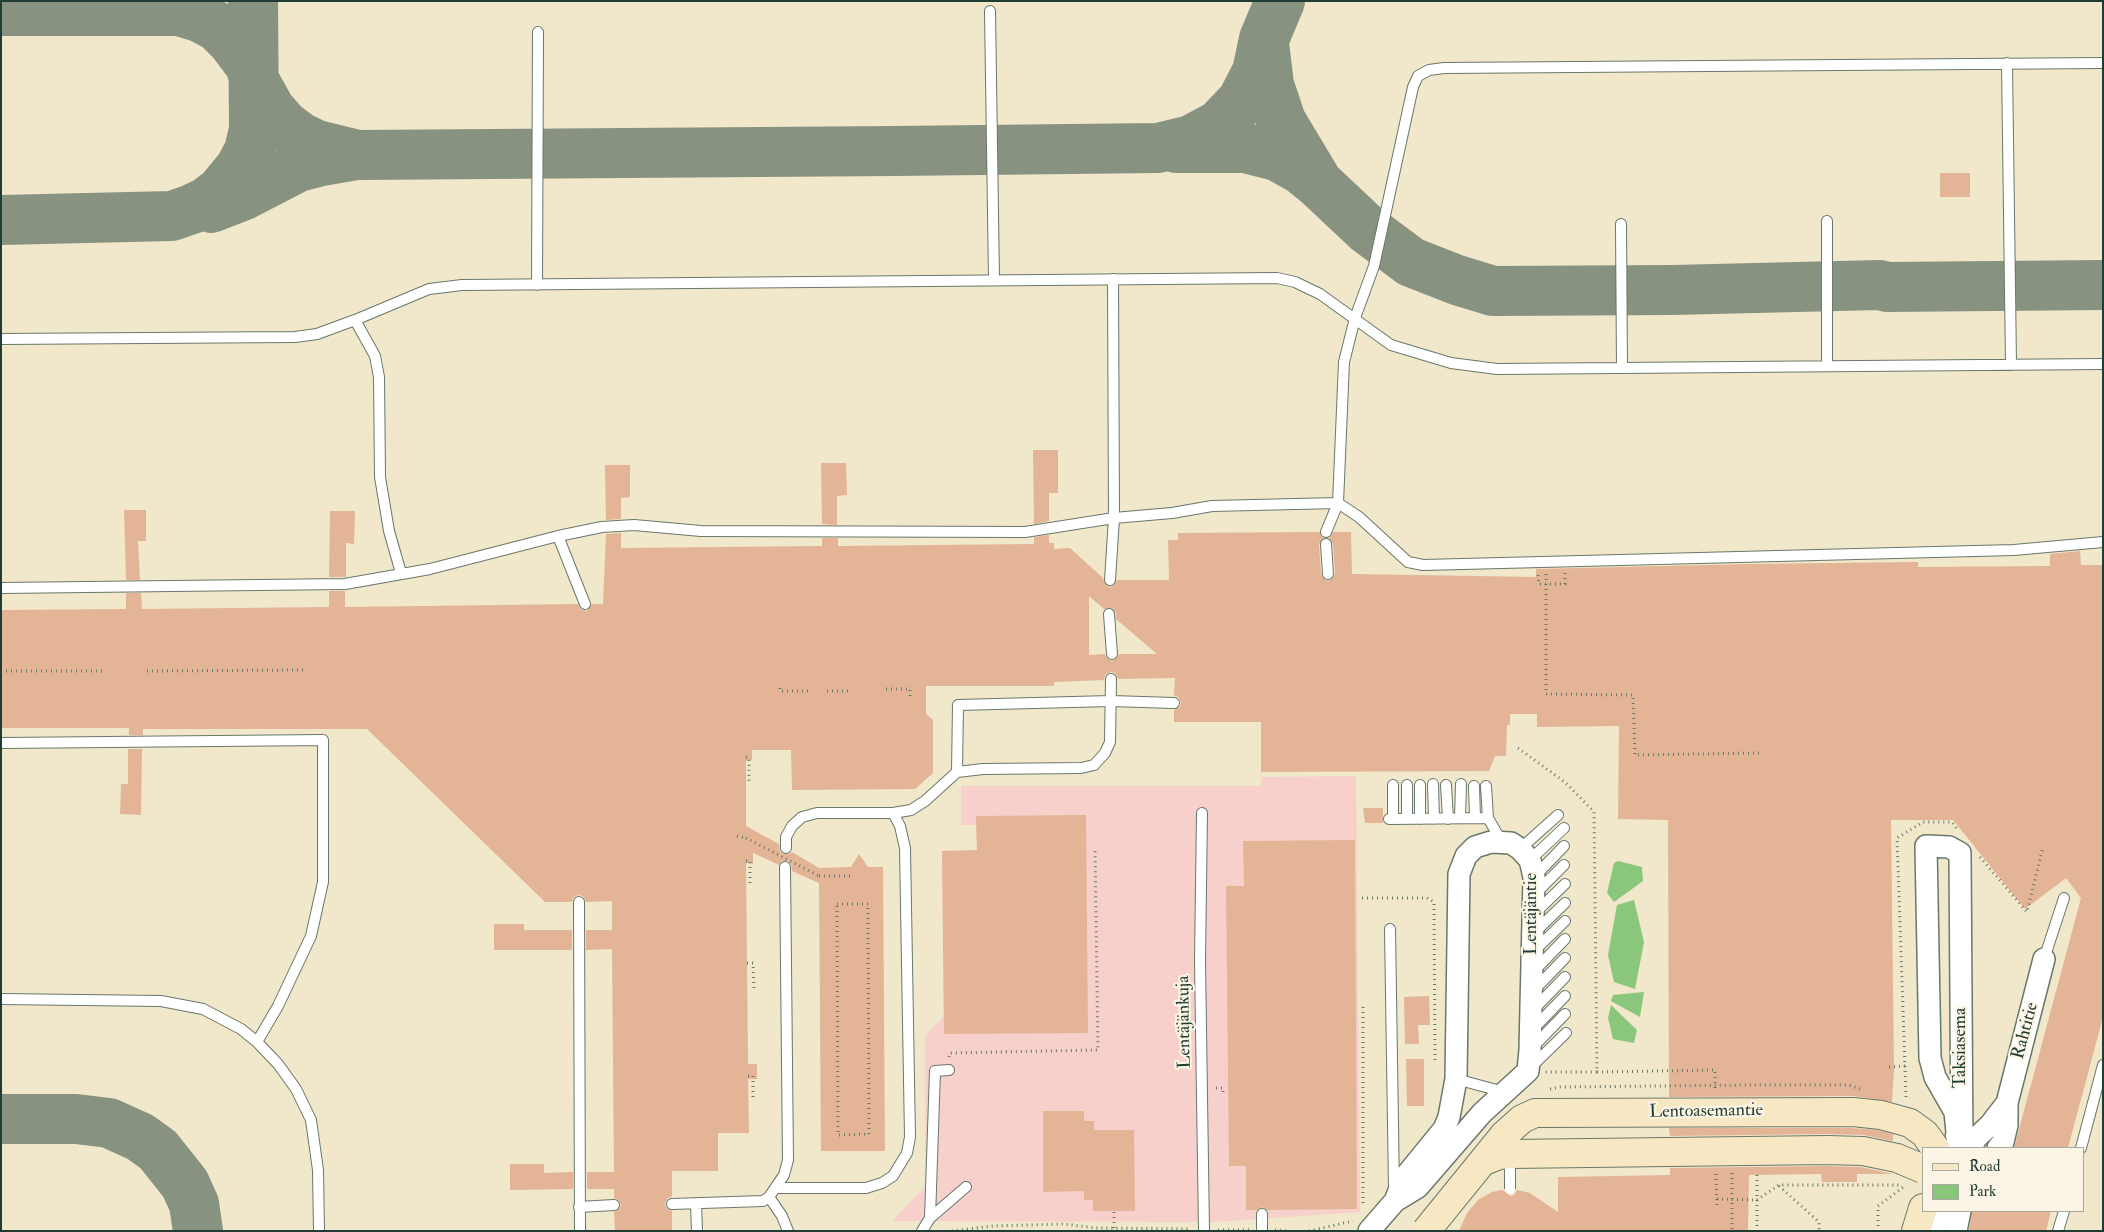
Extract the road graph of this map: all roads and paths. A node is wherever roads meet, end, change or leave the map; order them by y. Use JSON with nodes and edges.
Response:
{"nodes":[{"id":1,"x":990,"y":11,"type":"dead end"},
{"id":2,"x":538,"y":32,"type":"dead end"},
{"id":3,"x":2103,"y":62,"type":"edge"},
{"id":4,"x":2007,"y":63,"type":"junction"},
{"id":5,"x":1827,"y":221,"type":"dead end"},
{"id":6,"x":1621,"y":224,"type":"dead end"},
{"id":7,"x":1113,"y":279,"type":"junction"},
{"id":8,"x":994,"y":280,"type":"junction"},
{"id":9,"x":537,"y":285,"type":"junction"},
{"id":10,"x":1355,"y":318,"type":"junction"},
{"id":11,"x":355,"y":320,"type":"junction"},
{"id":12,"x":1,"y":339,"type":"edge"},
{"id":13,"x":2011,"y":364,"type":"junction"},
{"id":14,"x":2103,"y":364,"type":"edge"},
{"id":15,"x":1827,"y":366,"type":"junction"},
{"id":16,"x":1622,"y":368,"type":"junction"},
{"id":17,"x":1338,"y":503,"type":"junction"},
{"id":18,"x":1114,"y":518,"type":"junction"},
{"id":19,"x":1326,"y":532,"type":"dead end"},
{"id":20,"x":558,"y":536,"type":"junction"},
{"id":21,"x":2103,"y":542,"type":"edge"},
{"id":22,"x":1326,"y":544,"type":"dead end"},
{"id":23,"x":1546,"y":572,"type":"dead end"},
{"id":24,"x":401,"y":573,"type":"junction"},
{"id":25,"x":1328,"y":574,"type":"dead end"},
{"id":26,"x":1538,"y":576,"type":"dead end"},
{"id":27,"x":1110,"y":580,"type":"dead end"},
{"id":28,"x":1546,"y":584,"type":"junction"},
{"id":29,"x":1565,"y":584,"type":"dead end"},
{"id":30,"x":1,"y":588,"type":"edge"},
{"id":31,"x":585,"y":604,"type":"dead end"},
{"id":32,"x":1109,"y":614,"type":"dead end"},
{"id":33,"x":1112,"y":654,"type":"dead end"},
{"id":34,"x":304,"y":670,"type":"dead end"},
{"id":35,"x":1,"y":671,"type":"edge"},
{"id":36,"x":104,"y":671,"type":"dead end"},
{"id":37,"x":148,"y":671,"type":"dead end"},
{"id":38,"x":1111,"y":679,"type":"dead end"},
{"id":39,"x":780,"y":688,"type":"dead end"},
{"id":40,"x":886,"y":689,"type":"dead end"},
{"id":41,"x":808,"y":691,"type":"dead end"},
{"id":42,"x":827,"y":691,"type":"dead end"},
{"id":43,"x":851,"y":691,"type":"dead end"},
{"id":44,"x":910,"y":696,"type":"dead end"},
{"id":45,"x":1111,"y":701,"type":"junction"},
{"id":46,"x":1174,"y":703,"type":"dead end"},
{"id":47,"x":1,"y":743,"type":"edge"},
{"id":48,"x":1518,"y":748,"type":"dead end"},
{"id":49,"x":1761,"y":753,"type":"dead end"},
{"id":50,"x":746,"y":758,"type":"dead end"},
{"id":51,"x":957,"y":772,"type":"junction"},
{"id":52,"x":749,"y":783,"type":"dead end"},
{"id":53,"x":1433,"y":784,"type":"dead end"},
{"id":54,"x":1461,"y":784,"type":"dead end"},
{"id":55,"x":1392,"y":785,"type":"dead end"},
{"id":56,"x":1407,"y":785,"type":"dead end"},
{"id":57,"x":1420,"y":785,"type":"dead end"},
{"id":58,"x":1446,"y":785,"type":"dead end"},
{"id":59,"x":1474,"y":786,"type":"dead end"},
{"id":60,"x":1486,"y":786,"type":"dead end"},
{"id":61,"x":1594,"y":812,"type":"dead end"},
{"id":62,"x":893,"y":813,"type":"junction"},
{"id":63,"x":1202,"y":813,"type":"dead end"},
{"id":64,"x":1558,"y":815,"type":"dead end"},
{"id":65,"x":1460,"y":818,"type":"junction"},
{"id":66,"x":1475,"y":818,"type":"junction"},
{"id":67,"x":1488,"y":818,"type":"junction"},
{"id":68,"x":1407,"y":819,"type":"junction"},
{"id":69,"x":1420,"y":819,"type":"junction"},
{"id":70,"x":1434,"y":819,"type":"junction"},
{"id":71,"x":1448,"y":819,"type":"junction"},
{"id":72,"x":1564,"y":828,"type":"dead end"},
{"id":73,"x":737,"y":836,"type":"dead end"},
{"id":74,"x":1564,"y":846,"type":"dead end"},
{"id":75,"x":786,"y":848,"type":"dead end"},
{"id":76,"x":1095,"y":848,"type":"dead end"},
{"id":77,"x":746,"y":861,"type":"dead end"},
{"id":78,"x":1564,"y":865,"type":"dead end"},
{"id":79,"x":785,"y":867,"type":"dead end"},
{"id":80,"x":852,"y":876,"type":"dead end"},
{"id":81,"x":1565,"y":884,"type":"dead end"},
{"id":82,"x":750,"y":886,"type":"dead end"},
{"id":83,"x":1362,"y":898,"type":"dead end"},
{"id":84,"x":2064,"y":898,"type":"dead end"},
{"id":85,"x":579,"y":902,"type":"dead end"},
{"id":86,"x":1565,"y":903,"type":"dead end"},
{"id":87,"x":837,"y":904,"type":"joint"},
{"id":88,"x":1565,"y":921,"type":"dead end"},
{"id":89,"x":1390,"y":929,"type":"dead end"},
{"id":90,"x":1529,"y":937,"type":"junction"},
{"id":91,"x":1565,"y":939,"type":"dead end"},
{"id":92,"x":1945,"y":948,"type":"junction"},
{"id":93,"x":1565,"y":958,"type":"dead end"},
{"id":94,"x":2044,"y":959,"type":"joint"},
{"id":95,"x":747,"y":963,"type":"dead end"},
{"id":96,"x":1565,"y":977,"type":"dead end"},
{"id":97,"x":754,"y":988,"type":"dead end"},
{"id":98,"x":1566,"y":996,"type":"dead end"},
{"id":99,"x":1,"y":1000,"type":"edge"},
{"id":100,"x":1363,"y":1007,"type":"dead end"},
{"id":101,"x":1565,"y":1014,"type":"dead end"},
{"id":102,"x":1566,"y":1033,"type":"dead end"},
{"id":103,"x":256,"y":1042,"type":"junction"},
{"id":104,"x":950,"y":1053,"type":"dead end"},
{"id":105,"x":1435,"y":1063,"type":"dead end"},
{"id":106,"x":2103,"y":1065,"type":"edge"},
{"id":107,"x":949,"y":1070,"type":"dead end"},
{"id":108,"x":1528,"y":1070,"type":"junction"},
{"id":109,"x":1669,"y":1070,"type":"dead end"},
{"id":110,"x":1596,"y":1072,"type":"dead end"},
{"id":111,"x":748,"y":1076,"type":"dead end"},
{"id":112,"x":1456,"y":1079,"type":"junction"},
{"id":113,"x":1213,"y":1089,"type":"dead end"},
{"id":114,"x":1944,"y":1090,"type":"junction"},
{"id":115,"x":1223,"y":1092,"type":"dead end"},
{"id":116,"x":1504,"y":1092,"type":"junction"},
{"id":117,"x":753,"y":1101,"type":"dead end"},
{"id":118,"x":2008,"y":1103,"type":"junction"},
{"id":119,"x":1955,"y":1112,"type":"junction"},
{"id":120,"x":1507,"y":1145,"type":"junction"},
{"id":121,"x":1934,"y":1147,"type":"edge"},
{"id":122,"x":1955,"y":1147,"type":"edge"},
{"id":123,"x":1962,"y":1147,"type":"edge"},
{"id":124,"x":1972,"y":1147,"type":"edge"},
{"id":125,"x":1999,"y":1147,"type":"edge"},
{"id":126,"x":2081,"y":1147,"type":"edge"},
{"id":127,"x":1732,"y":1167,"type":"dead end"},
{"id":128,"x":1757,"y":1175,"type":"dead end"},
{"id":129,"x":1915,"y":1177,"type":"edge"},
{"id":130,"x":1779,"y":1185,"type":"dead end"},
{"id":131,"x":966,"y":1187,"type":"dead end"},
{"id":132,"x":776,"y":1188,"type":"junction"},
{"id":133,"x":1510,"y":1189,"type":"dead end"},
{"id":134,"x":769,"y":1197,"type":"junction"},
{"id":135,"x":1395,"y":1201,"type":"junction"},
{"id":136,"x":672,"y":1204,"type":"dead end"},
{"id":137,"x":696,"y":1204,"type":"junction"},
{"id":138,"x":614,"y":1205,"type":"dead end"},
{"id":139,"x":579,"y":1207,"type":"junction"},
{"id":140,"x":1114,"y":1211,"type":"dead end"},
{"id":141,"x":1922,"y":1211,"type":"edge"},
{"id":142,"x":1940,"y":1212,"type":"edge"},
{"id":143,"x":1947,"y":1212,"type":"edge"},
{"id":144,"x":1960,"y":1212,"type":"edge"},
{"id":145,"x":2064,"y":1212,"type":"edge"},
{"id":146,"x":1262,"y":1214,"type":"dead end"},
{"id":147,"x":930,"y":1218,"type":"junction"},
{"id":148,"x":1363,"y":1219,"type":"edge"},
{"id":149,"x":1114,"y":1228,"type":"junction"},
{"id":150,"x":1096,"y":1229,"type":"edge"},
{"id":151,"x":1204,"y":1230,"type":"edge"},
{"id":152,"x":1262,"y":1230,"type":"edge"},
{"id":153,"x":319,"y":1231,"type":"edge"},
{"id":154,"x":580,"y":1231,"type":"edge"},
{"id":155,"x":697,"y":1231,"type":"edge"},
{"id":156,"x":788,"y":1231,"type":"edge"},
{"id":157,"x":922,"y":1231,"type":"edge"},
{"id":158,"x":952,"y":1231,"type":"edge"},
{"id":159,"x":1289,"y":1231,"type":"edge"},
{"id":160,"x":1309,"y":1231,"type":"edge"},
{"id":161,"x":1426,"y":1231,"type":"edge"},
{"id":162,"x":1732,"y":1231,"type":"edge"},
{"id":163,"x":1757,"y":1231,"type":"edge"},
{"id":164,"x":1819,"y":1231,"type":"edge"},
{"id":165,"x":1878,"y":1231,"type":"edge"},
{"id":166,"x":1916,"y":1231,"type":"edge"},
{"id":167,"x":1934,"y":1231,"type":"edge"},
{"id":168,"x":1942,"y":1231,"type":"edge"},
{"id":169,"x":1956,"y":1231,"type":"edge"},
{"id":170,"x":2058,"y":1231,"type":"edge"}],
"edges":[{"from":1,"to":8,"type":"lane"},
{"from":2,"to":9,"type":"lane"},
{"from":3,"to":4,"type":"lane"},
{"from":4,"to":10,"type":"lane"},
{"from":4,"to":13,"type":"lane"},
{"from":5,"to":15,"type":"lane"},
{"from":6,"to":16,"type":"lane"},
{"from":7,"to":8,"type":"lane"},
{"from":7,"to":10,"type":"lane"},
{"from":7,"to":18,"type":"lane"},
{"from":8,"to":9,"type":"lane"},
{"from":9,"to":11,"type":"lane"},
{"from":10,"to":16,"type":"lane"},
{"from":10,"to":17,"type":"lane"},
{"from":11,"to":12,"type":"lane"},
{"from":11,"to":24,"type":"lane"},
{"from":13,"to":14,"type":"lane"},
{"from":13,"to":15,"type":"lane"},
{"from":15,"to":16,"type":"lane"},
{"from":17,"to":18,"type":"lane"},
{"from":17,"to":19,"type":"lane"},
{"from":17,"to":21,"type":"lane"},
{"from":18,"to":20,"type":"lane"},
{"from":18,"to":27,"type":"lane"},
{"from":20,"to":24,"type":"lane"},
{"from":20,"to":31,"type":"lane"},
{"from":22,"to":25,"type":"lane"},
{"from":23,"to":28,"type":"path"},
{"from":24,"to":30,"type":"lane"},
{"from":26,"to":28,"type":"path"},
{"from":28,"to":29,"type":"path"},
{"from":28,"to":49,"type":"path"},
{"from":32,"to":33,"type":"lane"},
{"from":34,"to":37,"type":"path"},
{"from":35,"to":36,"type":"path"},
{"from":38,"to":45,"type":"lane"},
{"from":39,"to":41,"type":"path"},
{"from":40,"to":44,"type":"path"},
{"from":42,"to":43,"type":"path"},
{"from":45,"to":46,"type":"lane"},
{"from":45,"to":51,"type":"lane"},
{"from":45,"to":51,"type":"lane"},
{"from":47,"to":103,"type":"lane"},
{"from":48,"to":61,"type":"path"},
{"from":50,"to":52,"type":"path"},
{"from":51,"to":62,"type":"lane"},
{"from":53,"to":70,"type":"lane"},
{"from":54,"to":65,"type":"lane"},
{"from":55,"to":68,"type":"lane"},
{"from":56,"to":68,"type":"lane"},
{"from":57,"to":69,"type":"lane"},
{"from":58,"to":71,"type":"lane"},
{"from":59,"to":66,"type":"lane"},
{"from":60,"to":67,"type":"lane"},
{"from":62,"to":75,"type":"lane"},
{"from":62,"to":132,"type":"lane"},
{"from":63,"to":151,"type":"lane","name":"Lentäjänkuja"},
{"from":64,"to":90,"type":"lane"},
{"from":65,"to":66,"type":"lane"},
{"from":65,"to":71,"type":"lane"},
{"from":66,"to":67,"type":"lane"},
{"from":67,"to":90,"type":"lane"},
{"from":68,"to":69,"type":"lane"},
{"from":69,"to":70,"type":"lane"},
{"from":70,"to":71,"type":"lane"},
{"from":72,"to":90,"type":"lane"},
{"from":73,"to":80,"type":"path","bridge":true},
{"from":74,"to":90,"type":"lane"},
{"from":76,"to":104,"type":"path"},
{"from":77,"to":82,"type":"path"},
{"from":78,"to":90,"type":"lane"},
{"from":79,"to":132,"type":"lane"},
{"from":81,"to":90,"type":"lane"},
{"from":83,"to":105,"type":"path"},
{"from":84,"to":94,"type":"lane"},
{"from":85,"to":139,"type":"lane"},
{"from":86,"to":90,"type":"lane"},
{"from":87,"to":87,"type":"path"},
{"from":88,"to":90,"type":"lane"},
{"from":89,"to":135,"type":"lane"},
{"from":90,"to":91,"type":"lane"},
{"from":90,"to":93,"type":"lane"},
{"from":90,"to":96,"type":"lane"},
{"from":90,"to":98,"type":"lane"},
{"from":90,"to":101,"type":"lane"},
{"from":90,"to":108,"type":"street"},
{"from":90,"to":112,"type":"street"},
{"from":92,"to":92,"type":"street","name":"Taksiasema"},
{"from":92,"to":114,"type":"street","name":"Taksiasema"},
{"from":92,"to":114,"type":"street","name":"Taksiasema"},
{"from":92,"to":119,"type":"street","name":"Taksiasema"},
{"from":92,"to":123,"type":"street","name":"Taksiasema"},
{"from":94,"to":118,"type":"street","name":"Rahtitie"},
{"from":95,"to":97,"type":"path"},
{"from":99,"to":103,"type":"lane"},
{"from":100,"to":148,"type":"path"},
{"from":102,"to":108,"type":"lane"},
{"from":103,"to":153,"type":"lane"},
{"from":106,"to":126,"type":"lane"},
{"from":107,"to":147,"type":"lane"},
{"from":108,"to":116,"type":"street"},
{"from":109,"to":110,"type":"path"},
{"from":111,"to":117,"type":"path"},
{"from":112,"to":116,"type":"lane"},
{"from":112,"to":135,"type":"street"},
{"from":113,"to":115,"type":"path"},
{"from":114,"to":119,"type":"street","name":"Taksiasema"},
{"from":116,"to":135,"type":"street"},
{"from":118,"to":124,"type":"street","name":"Rahtitie"},
{"from":118,"to":125,"type":"street","name":"Rahtitie"},
{"from":119,"to":122,"type":"street","name":"Taksiasema"},
{"from":120,"to":121,"type":"main road","name":"Lentoasemantie","bridge":true},
{"from":120,"to":129,"type":"main road","name":"Lentoasemantie","bridge":true},
{"from":120,"to":133,"type":"lane","bridge":true},
{"from":120,"to":161,"type":"main road","name":"Lentoasemantie","bridge":true},
{"from":127,"to":162,"type":"path"},
{"from":128,"to":163,"type":"path"},
{"from":129,"to":165,"type":"path"},
{"from":130,"to":164,"type":"path"},
{"from":131,"to":147,"type":"lane"},
{"from":132,"to":134,"type":"lane"},
{"from":134,"to":137,"type":"lane"},
{"from":134,"to":156,"type":"lane"},
{"from":135,"to":148,"type":"street"},
{"from":136,"to":137,"type":"lane"},
{"from":137,"to":155,"type":"lane"},
{"from":138,"to":139,"type":"lane"},
{"from":139,"to":154,"type":"lane"},
{"from":140,"to":149,"type":"path"},
{"from":141,"to":166,"type":"main road"},
{"from":142,"to":167,"type":"street"},
{"from":143,"to":168,"type":"street"},
{"from":144,"to":169,"type":"street"},
{"from":145,"to":170,"type":"lane"},
{"from":146,"to":152,"type":"lane"},
{"from":147,"to":157,"type":"lane"},
{"from":148,"to":160,"type":"path"},
{"from":149,"to":150,"type":"path"},
{"from":149,"to":151,"type":"path"},
{"from":150,"to":158,"type":"path"},
{"from":151,"to":152,"type":"path"},
{"from":152,"to":159,"type":"path"}]}
